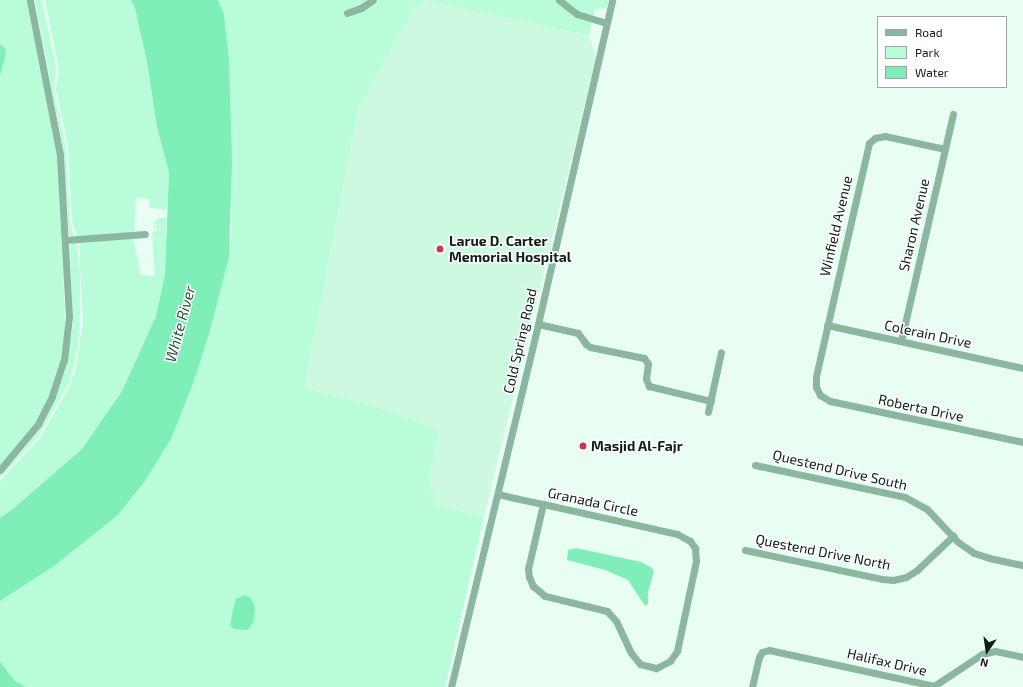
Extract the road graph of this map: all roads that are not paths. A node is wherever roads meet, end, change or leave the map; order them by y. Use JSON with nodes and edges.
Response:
{"nodes":[{"id":1,"x":30,"y":0,"type":"edge"},
{"id":2,"x":373,"y":0,"type":"edge"},
{"id":3,"x":558,"y":0,"type":"edge"},
{"id":4,"x":612,"y":0,"type":"edge"},
{"id":5,"x":347,"y":13,"type":"dead end"},
{"id":6,"x":607,"y":22,"type":"junction"},
{"id":7,"x":953,"y":114,"type":"dead end"},
{"id":8,"x":945,"y":149,"type":"junction"},
{"id":9,"x":145,"y":234,"type":"dead end"},
{"id":10,"x":65,"y":240,"type":"junction"},
{"id":11,"x":538,"y":324,"type":"junction"},
{"id":12,"x":827,"y":325,"type":"junction"},
{"id":13,"x":901,"y":341,"type":"junction"},
{"id":14,"x":722,"y":352,"type":"dead end"},
{"id":15,"x":1023,"y":368,"type":"edge"},
{"id":16,"x":818,"y":392,"type":"joint"},
{"id":17,"x":711,"y":400,"type":"junction"},
{"id":18,"x":708,"y":412,"type":"dead end"},
{"id":19,"x":1023,"y":442,"type":"edge"},
{"id":20,"x":755,"y":465,"type":"dead end"},
{"id":21,"x":0,"y":470,"type":"edge"},
{"id":22,"x":498,"y":494,"type":"junction"},
{"id":23,"x":543,"y":504,"type":"junction"},
{"id":24,"x":953,"y":536,"type":"junction"},
{"id":25,"x":745,"y":550,"type":"dead end"},
{"id":26,"x":1023,"y":565,"type":"edge"},
{"id":27,"x":1023,"y":657,"type":"edge"},
{"id":28,"x":452,"y":687,"type":"edge"},
{"id":29,"x":752,"y":687,"type":"edge"},
{"id":30,"x":934,"y":687,"type":"edge"}],
"edges":[{"from":1,"to":10,"type":"street"},
{"from":2,"to":5,"type":"street"},
{"from":3,"to":6,"type":"street"},
{"from":4,"to":6,"type":"street","name":"Cold Spring Road"},
{"from":6,"to":11,"type":"street","name":"Cold Spring Road"},
{"from":7,"to":8,"type":"street","name":"Sharon Avenue"},
{"from":8,"to":12,"type":"street","name":"Winfield Avenue"},
{"from":8,"to":13,"type":"street","name":"Sharon Avenue"},
{"from":9,"to":10,"type":"street"},
{"from":10,"to":21,"type":"street"},
{"from":11,"to":17,"type":"street"},
{"from":11,"to":22,"type":"street","name":"Cold Spring Road"},
{"from":12,"to":13,"type":"street","name":"Colerain Drive"},
{"from":12,"to":16,"type":"street","name":"Winfield Avenue"},
{"from":13,"to":15,"type":"street","name":"Colerain Drive"},
{"from":14,"to":17,"type":"street"},
{"from":16,"to":19,"type":"street","name":"Roberta Drive"},
{"from":17,"to":18,"type":"street"},
{"from":20,"to":24,"type":"street","name":"Questend Drive South"},
{"from":22,"to":23,"type":"street","name":"Granada Circle"},
{"from":22,"to":28,"type":"street","name":"Cold Spring Road"},
{"from":23,"to":23,"type":"street","name":"Granada Circle"},
{"from":24,"to":25,"type":"street","name":"Questend Drive North"},
{"from":24,"to":26,"type":"street","name":"Questend Drive South"},
{"from":27,"to":30,"type":"street","name":"Halifax Drive"},
{"from":29,"to":30,"type":"street","name":"Halifax Drive"}]}
